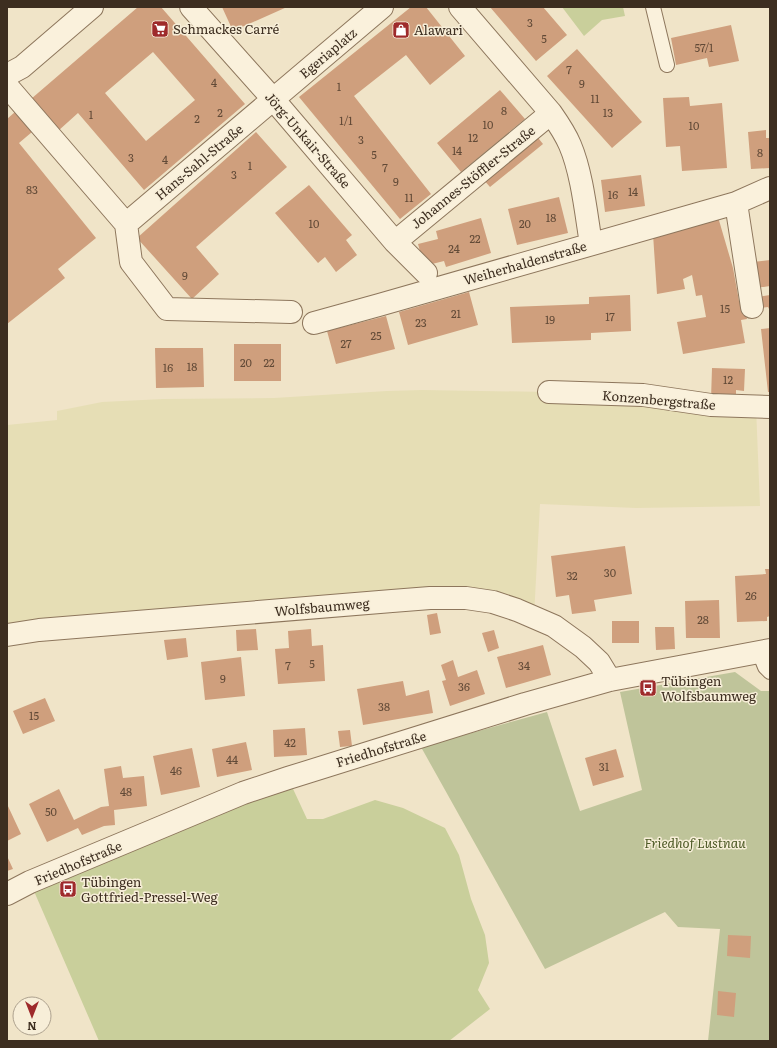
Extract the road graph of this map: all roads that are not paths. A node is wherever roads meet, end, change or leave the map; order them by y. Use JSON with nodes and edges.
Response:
{"nodes":[{"id":1,"x":92,"y":7,"type":"edge"},
{"id":2,"x":191,"y":7,"type":"edge"},
{"id":3,"x":382,"y":7,"type":"edge"},
{"id":4,"x":460,"y":7,"type":"edge"},
{"id":5,"x":653,"y":7,"type":"edge"},
{"id":6,"x":667,"y":65,"type":"dead end"},
{"id":7,"x":7,"y":75,"type":"edge"},
{"id":8,"x":7,"y":86,"type":"edge"},
{"id":9,"x":273,"y":99,"type":"junction"},
{"id":10,"x":551,"y":113,"type":"junction"},
{"id":11,"x":770,"y":188,"type":"edge"},
{"id":12,"x":736,"y":202,"type":"junction"},
{"id":13,"x":126,"y":224,"type":"junction"},
{"id":14,"x":395,"y":242,"type":"junction"},
{"id":15,"x":591,"y":244,"type":"junction"},
{"id":16,"x":426,"y":273,"type":"dead end"},
{"id":17,"x":752,"y":307,"type":"dead end"},
{"id":18,"x":291,"y":312,"type":"dead end"},
{"id":19,"x":314,"y":323,"type":"dead end"},
{"id":20,"x":549,"y":392,"type":"dead end"},
{"id":21,"x":770,"y":407,"type":"edge"},
{"id":22,"x":7,"y":635,"type":"edge"},
{"id":23,"x":765,"y":651,"type":"edge"},
{"id":24,"x":770,"y":672,"type":"edge"},
{"id":25,"x":610,"y":680,"type":"junction"},
{"id":26,"x":7,"y":894,"type":"edge"}],
"edges":[{"from":1,"to":7,"type":"street"},
{"from":2,"to":9,"type":"street","name":"Jörg-Unkair-Straße"},
{"from":3,"to":9,"type":"street","name":"Egeriaplatz"},
{"from":4,"to":10,"type":"street"},
{"from":5,"to":6,"type":"lane"},
{"from":8,"to":13,"type":"street"},
{"from":9,"to":13,"type":"street","name":"Hans-Sahl-Straße"},
{"from":9,"to":14,"type":"street","name":"Jörg-Unkair-Straße"},
{"from":10,"to":14,"type":"street","name":"Johannes-Stöffler-Straße"},
{"from":10,"to":15,"type":"street"},
{"from":11,"to":12,"type":"street","name":"Weiherhaldenstraße"},
{"from":12,"to":15,"type":"street","name":"Weiherhaldenstraße"},
{"from":12,"to":17,"type":"street"},
{"from":13,"to":18,"type":"street"},
{"from":14,"to":16,"type":"street","name":"Jörg-Unkair-Straße"},
{"from":15,"to":19,"type":"street","name":"Weiherhaldenstraße"},
{"from":20,"to":21,"type":"street","name":"Konzenbergstraße"},
{"from":22,"to":25,"type":"street","name":"Wolfsbaumweg"},
{"from":23,"to":24,"type":"lane"},
{"from":23,"to":25,"type":"street","name":"Friedhofstraße"},
{"from":25,"to":26,"type":"street","name":"Friedhofstraße"}]}
